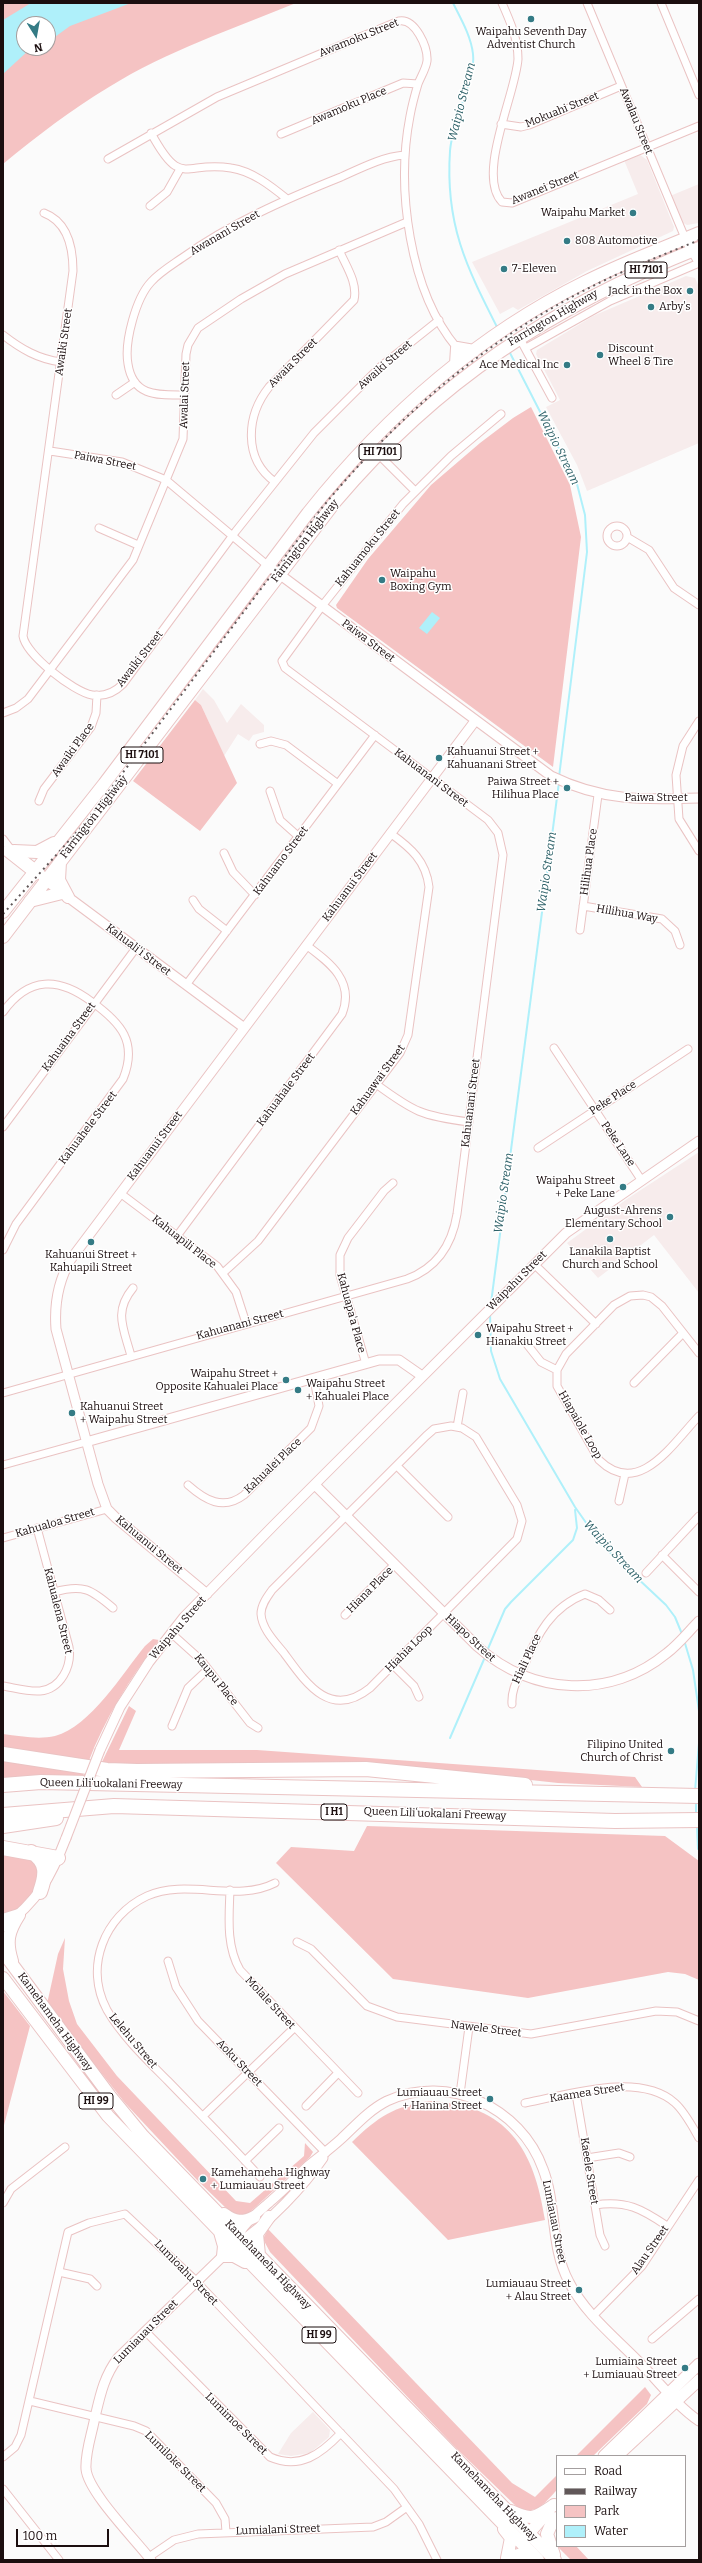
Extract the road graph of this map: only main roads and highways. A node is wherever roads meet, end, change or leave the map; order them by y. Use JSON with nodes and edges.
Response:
{"nodes":[{"id":1,"x":699,"y":233,"type":"edge"},
{"id":2,"x":696,"y":249,"type":"edge"},
{"id":3,"x":511,"y":333,"type":"junction"},
{"id":4,"x":497,"y":342,"type":"junction"},
{"id":5,"x":474,"y":351,"type":"junction"},
{"id":6,"x":456,"y":364,"type":"junction"},
{"id":7,"x":65,"y":836,"type":"junction"},
{"id":8,"x":8,"y":851,"type":"edge"},
{"id":9,"x":62,"y":859,"type":"junction"},
{"id":10,"x":30,"y":900,"type":"junction"},
{"id":11,"x":3,"y":912,"type":"edge"},
{"id":12,"x":3,"y":937,"type":"edge"},
{"id":13,"x":3,"y":1754,"type":"edge"},
{"id":14,"x":97,"y":1784,"type":"junction"},
{"id":15,"x":3,"y":1785,"type":"edge"},
{"id":16,"x":3,"y":1791,"type":"edge"},
{"id":17,"x":629,"y":1796,"type":"junction"},
{"id":18,"x":699,"y":1796,"type":"edge"},
{"id":19,"x":3,"y":1815,"type":"edge"},
{"id":20,"x":615,"y":1820,"type":"junction"},
{"id":21,"x":699,"y":1820,"type":"edge"},
{"id":22,"x":3,"y":1826,"type":"edge"},
{"id":23,"x":3,"y":1848,"type":"edge"},
{"id":24,"x":30,"y":1852,"type":"junction"},
{"id":25,"x":58,"y":1858,"type":"road end"},
{"id":26,"x":40,"y":1892,"type":"road end"},
{"id":27,"x":3,"y":1920,"type":"edge"},
{"id":28,"x":3,"y":1952,"type":"edge"},
{"id":29,"x":14,"y":1966,"type":"junction"},
{"id":30,"x":3,"y":1978,"type":"edge"},
{"id":31,"x":211,"y":2206,"type":"junction"},
{"id":32,"x":254,"y":2217,"type":"road end"},
{"id":33,"x":269,"y":2217,"type":"road end"},
{"id":34,"x":219,"y":2231,"type":"junction"},
{"id":35,"x":238,"y":2240,"type":"junction"},
{"id":36,"x":259,"y":2255,"type":"junction"},
{"id":37,"x":254,"y":2267,"type":"junction"},
{"id":38,"x":699,"y":2364,"type":"edge"},
{"id":39,"x":699,"y":2380,"type":"edge"},
{"id":40,"x":605,"y":2455,"type":"edge"},
{"id":41,"x":618,"y":2455,"type":"edge"},
{"id":42,"x":503,"y":2507,"type":"junction"},
{"id":43,"x":556,"y":2510,"type":"edge"},
{"id":44,"x":498,"y":2518,"type":"junction"},
{"id":45,"x":527,"y":2537,"type":"junction"},
{"id":46,"x":505,"y":2559,"type":"edge"},
{"id":47,"x":538,"y":2560,"type":"edge"},
{"id":48,"x":555,"y":2560,"type":"edge"}],
"edges":[{"from":1,"to":3,"type":"main road","name":"Farrington Highway","number":"HI 7101"},
{"from":2,"to":3,"type":"main road","name":"Farrington Highway","number":"HI 7101"},
{"from":3,"to":4,"type":"main road","name":"Farrington Highway","number":"HI 7101"},
{"from":4,"to":5,"type":"main road","name":"Farrington Highway","number":"HI 7101"},
{"from":4,"to":9,"type":"main road","name":"Farrington Highway","number":"HI 7101"},
{"from":5,"to":6,"type":"main road","name":"Farrington Highway","number":"HI 7101"},
{"from":5,"to":6,"type":"main road"},
{"from":6,"to":7,"type":"main road","name":"Farrington Highway","number":"HI 7101"},
{"from":7,"to":8,"type":"main road"},
{"from":7,"to":11,"type":"main road","name":"Farrington Highway","number":"HI 7101"},
{"from":9,"to":10,"type":"main road","name":"Farrington Highway","number":"HI 7101"},
{"from":9,"to":10,"type":"main road"},
{"from":10,"to":12,"type":"main road","name":"Farrington Highway","number":"HI 7101"},
{"from":13,"to":17,"type":"highway"},
{"from":14,"to":15,"type":"highway","name":"Queen Liliʻuokalani Freeway","number":"I H1"},
{"from":14,"to":16,"type":"highway"},
{"from":14,"to":17,"type":"highway","name":"Queen Liliʻuokalani Freeway","number":"I H1"},
{"from":17,"to":18,"type":"highway","name":"Queen Liliʻuokalani Freeway","number":"I H1"},
{"from":19,"to":20,"type":"highway","name":"Queen Liliʻuokalani Freeway","number":"I H1"},
{"from":20,"to":21,"type":"highway","name":"Queen Liliʻuokalani Freeway","number":"I H1"},
{"from":20,"to":22,"type":"highway"},
{"from":23,"to":24,"type":"highway"},
{"from":24,"to":25,"type":"highway"},
{"from":24,"to":26,"type":"highway"},
{"from":27,"to":29,"type":"main road"},
{"from":28,"to":29,"type":"main road","name":"Kamehameha Highway","number":"HI 99"},
{"from":29,"to":31,"type":"main road","name":"Kamehameha Highway","number":"HI 99"},
{"from":30,"to":34,"type":"main road","name":"Kamehameha Highway","number":"HI 99"},
{"from":31,"to":32,"type":"main road"},
{"from":31,"to":35,"type":"main road","name":"Kamehameha Highway","number":"HI 99"},
{"from":33,"to":36,"type":"main road"},
{"from":34,"to":35,"type":"main road","name":"Kamehameha Highway","number":"HI 99"},
{"from":34,"to":37,"type":"main road"},
{"from":35,"to":36,"type":"main road","name":"Kamehameha Highway","number":"HI 99"},
{"from":35,"to":37,"type":"main road","name":"Kamehameha Highway","number":"HI 99"},
{"from":36,"to":42,"type":"main road","name":"Kamehameha Highway","number":"HI 99"},
{"from":37,"to":44,"type":"main road","name":"Kamehameha Highway","number":"HI 99"},
{"from":38,"to":40,"type":"main road"},
{"from":39,"to":41,"type":"main road"},
{"from":42,"to":43,"type":"main road"},
{"from":42,"to":45,"type":"main road","name":"Kamehameha Highway","number":"HI 99"},
{"from":43,"to":45,"type":"main road"},
{"from":43,"to":48,"type":"main road"},
{"from":44,"to":45,"type":"main road","name":"Kamehameha Highway","number":"HI 99"},
{"from":44,"to":46,"type":"main road"},
{"from":45,"to":47,"type":"main road","name":"Kamehameha Highway","number":"HI 99"},
{"from":45,"to":48,"type":"main road","name":"Kamehameha Highway","number":"HI 99"},
{"from":46,"to":47,"type":"main road"}]}
